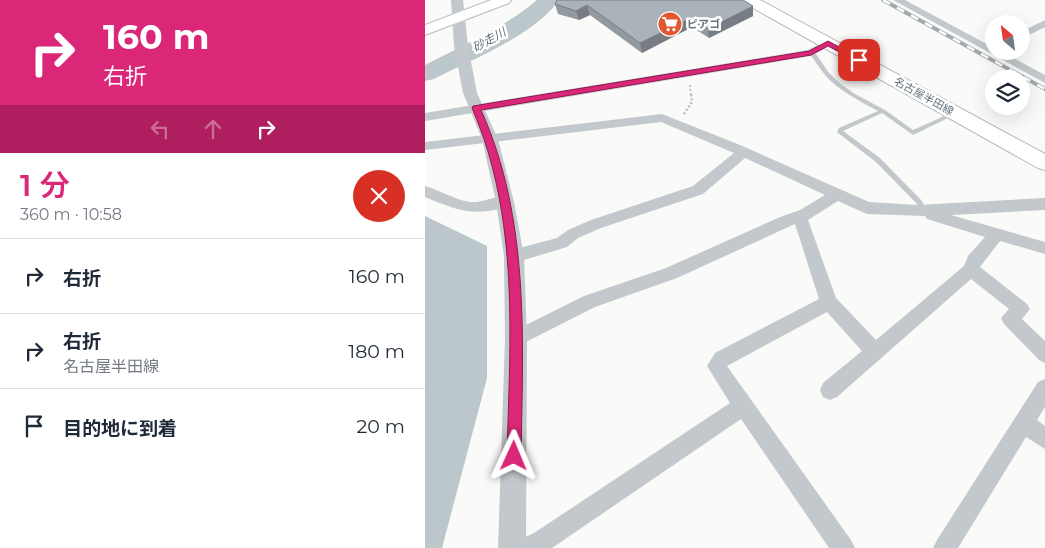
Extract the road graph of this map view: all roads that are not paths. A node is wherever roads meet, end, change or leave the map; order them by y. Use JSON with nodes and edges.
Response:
{"nodes":[{"id":1,"x":483,"y":0,"type":"edge"},
{"id":2,"x":504,"y":0,"type":"edge"},
{"id":3,"x":749,"y":0,"type":"edge"},
{"id":4,"x":898,"y":0,"type":"edge"},
{"id":5,"x":457,"y":9,"type":"edge"},
{"id":6,"x":425,"y":21,"type":"edge"},
{"id":7,"x":1045,"y":23,"type":"edge"},
{"id":8,"x":425,"y":30,"type":"edge"},
{"id":9,"x":1030,"y":31,"type":"edge"},
{"id":10,"x":828,"y":43,"type":"junction"},
{"id":11,"x":985,"y":47,"type":"edge"},
{"id":12,"x":811,"y":53,"type":"junction"},
{"id":13,"x":1009,"y":60,"type":"edge"},
{"id":14,"x":1045,"y":80,"type":"edge"},
{"id":15,"x":476,"y":108,"type":"junction"},
{"id":16,"x":883,"y":111,"type":"junction"},
{"id":17,"x":952,"y":111,"type":"junction"},
{"id":18,"x":425,"y":117,"type":"edge"},
{"id":19,"x":490,"y":139,"type":"junction"},
{"id":20,"x":425,"y":146,"type":"edge"},
{"id":21,"x":743,"y":153,"type":"junction"},
{"id":22,"x":1045,"y":162,"type":"edge"},
{"id":23,"x":425,"y":191,"type":"edge"},
{"id":24,"x":836,"y":195,"type":"junction"},
{"id":25,"x":505,"y":202,"type":"junction"},
{"id":26,"x":1045,"y":204,"type":"edge"},
{"id":27,"x":920,"y":211,"type":"junction"},
{"id":28,"x":800,"y":218,"type":"junction"},
{"id":29,"x":997,"y":233,"type":"junction"},
{"id":30,"x":1045,"y":248,"type":"edge"},
{"id":31,"x":514,"y":256,"type":"junction"},
{"id":32,"x":971,"y":270,"type":"junction"},
{"id":33,"x":829,"y":302,"type":"junction"},
{"id":34,"x":516,"y":338,"type":"junction"},
{"id":35,"x":875,"y":352,"type":"junction"},
{"id":36,"x":1045,"y":354,"type":"edge"},
{"id":37,"x":1045,"y":388,"type":"edge"},
{"id":38,"x":830,"y":390,"type":"dead end"},
{"id":39,"x":743,"y":406,"type":"junction"},
{"id":40,"x":1024,"y":422,"type":"junction"},
{"id":41,"x":1045,"y":439,"type":"edge"},
{"id":42,"x":512,"y":548,"type":"edge"},
{"id":43,"x":527,"y":548,"type":"edge"},
{"id":44,"x":843,"y":548,"type":"edge"},
{"id":45,"x":945,"y":548,"type":"edge"}],
"edges":[{"from":1,"to":5,"type":"main road"},
{"from":2,"to":5,"type":"main road"},
{"from":3,"to":10,"type":"main road","name":"名古屋半田線"},
{"from":4,"to":11,"type":"street"},
{"from":5,"to":6,"type":"main road"},
{"from":5,"to":8,"type":"main road"},
{"from":5,"to":15,"type":"street"},
{"from":7,"to":9,"type":"street"},
{"from":10,"to":12,"type":"street"},
{"from":10,"to":17,"type":"main road","name":"名古屋半田線"},
{"from":12,"to":15,"type":"street"},
{"from":12,"to":16,"type":"lane"},
{"from":13,"to":14,"type":"street"},
{"from":15,"to":18,"type":"street"},
{"from":15,"to":19,"type":"street"},
{"from":16,"to":17,"type":"lane"},
{"from":16,"to":27,"type":"lane"},
{"from":17,"to":22,"type":"main road","name":"名古屋半田線"},
{"from":19,"to":20,"type":"street"},
{"from":19,"to":21,"type":"street"},
{"from":19,"to":25,"type":"street"},
{"from":21,"to":24,"type":"street"},
{"from":21,"to":31,"type":"street"},
{"from":23,"to":25,"type":"street"},
{"from":24,"to":27,"type":"street"},
{"from":24,"to":28,"type":"street"},
{"from":25,"to":31,"type":"street"},
{"from":26,"to":27,"type":"street"},
{"from":27,"to":29,"type":"street"},
{"from":28,"to":33,"type":"street"},
{"from":28,"to":34,"type":"street"},
{"from":29,"to":30,"type":"street"},
{"from":29,"to":32,"type":"street"},
{"from":31,"to":34,"type":"street"},
{"from":32,"to":35,"type":"street"},
{"from":32,"to":36,"type":"street"},
{"from":33,"to":35,"type":"street"},
{"from":33,"to":39,"type":"street"},
{"from":34,"to":42,"type":"street"},
{"from":35,"to":38,"type":"street"},
{"from":37,"to":40,"type":"street"},
{"from":39,"to":43,"type":"street"},
{"from":39,"to":44,"type":"street"},
{"from":40,"to":41,"type":"street"},
{"from":40,"to":45,"type":"street"}]}
